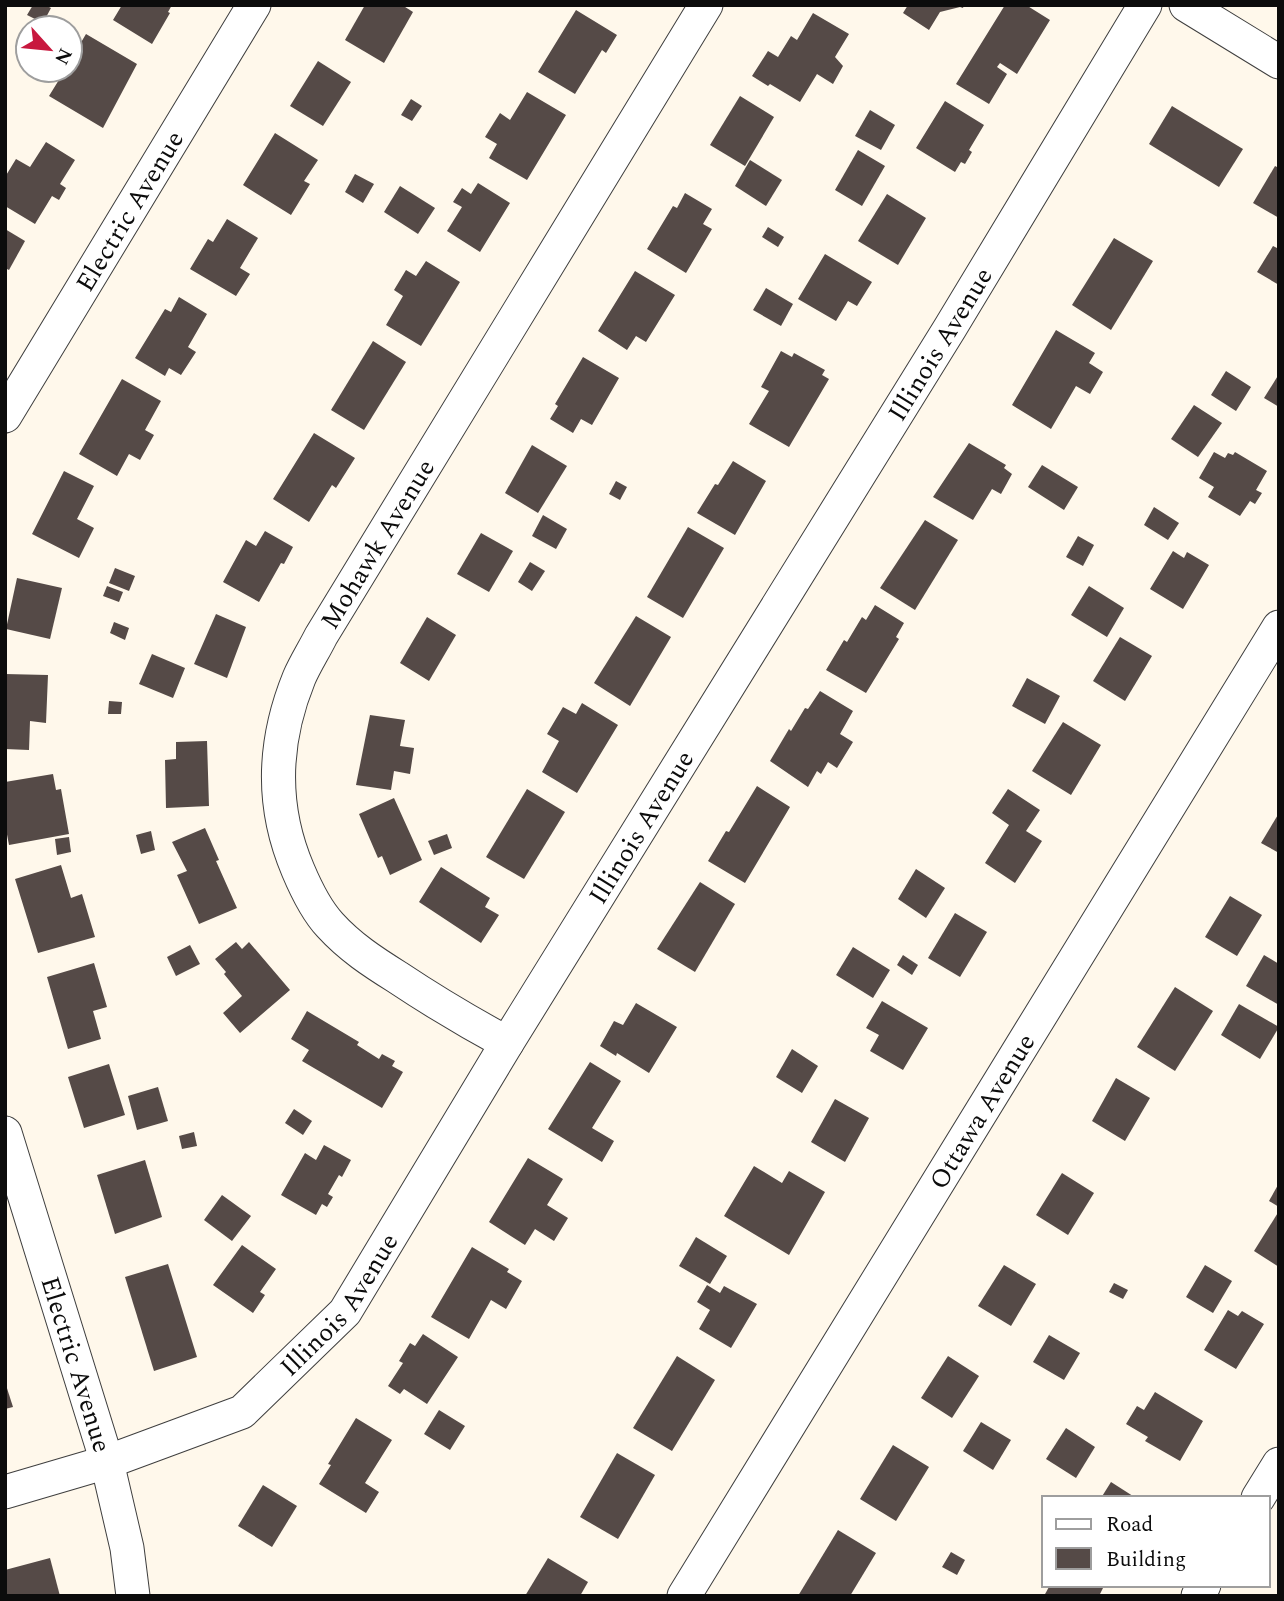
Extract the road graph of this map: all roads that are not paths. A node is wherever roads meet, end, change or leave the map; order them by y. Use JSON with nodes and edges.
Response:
{"nodes":[{"id":1,"x":254,"y":5,"type":"edge"},
{"id":2,"x":706,"y":5,"type":"edge"},
{"id":3,"x":1145,"y":5,"type":"edge"},
{"id":4,"x":1186,"y":5,"type":"edge"},
{"id":5,"x":1279,"y":62,"type":"edge"},
{"id":6,"x":5,"y":416,"type":"edge"},
{"id":7,"x":1279,"y":627,"type":"edge"},
{"id":8,"x":507,"y":1043,"type":"junction"},
{"id":9,"x":5,"y":1133,"type":"edge"},
{"id":10,"x":107,"y":1462,"type":"junction"},
{"id":11,"x":1279,"y":1464,"type":"edge"},
{"id":12,"x":5,"y":1492,"type":"edge"},
{"id":13,"x":1259,"y":1496,"type":"edge"},
{"id":14,"x":133,"y":1596,"type":"edge"},
{"id":15,"x":684,"y":1596,"type":"edge"}],
"edges":[{"from":1,"to":6,"type":"street","name":"Electric Avenue"},
{"from":2,"to":8,"type":"street","name":"Mohawk Avenue"},
{"from":3,"to":8,"type":"street","name":"Illinois Avenue"},
{"from":4,"to":5,"type":"street"},
{"from":7,"to":15,"type":"street","name":"Ottawa Avenue"},
{"from":8,"to":10,"type":"street","name":"Illinois Avenue"},
{"from":9,"to":10,"type":"street","name":"Electric Avenue"},
{"from":10,"to":12,"type":"street","name":"Illinois Avenue"},
{"from":10,"to":14,"type":"street","name":"Electric Avenue"},
{"from":11,"to":13,"type":"street"}]}
